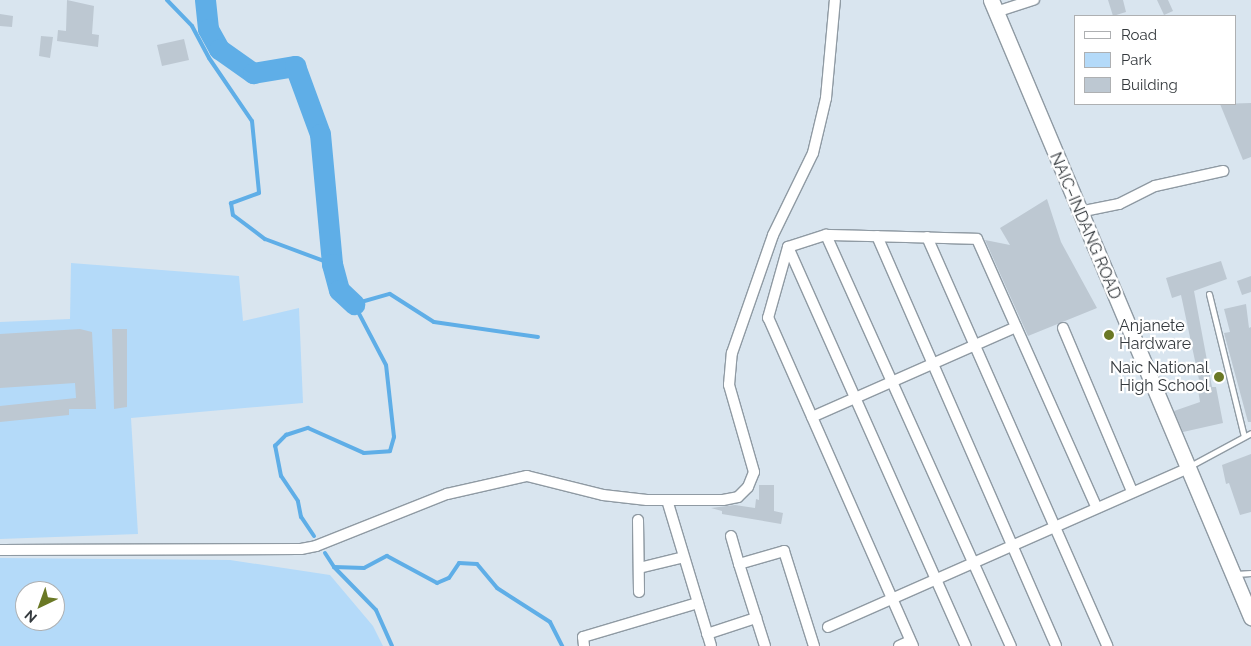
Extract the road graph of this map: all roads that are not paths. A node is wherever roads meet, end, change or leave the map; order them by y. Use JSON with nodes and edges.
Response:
{"nodes":[{"id":1,"x":836,"y":0,"type":"edge"},
{"id":2,"x":1034,"y":0,"type":"edge"},
{"id":3,"x":993,"y":6,"type":"edge"},
{"id":4,"x":1223,"y":171,"type":"dead end"},
{"id":5,"x":1079,"y":212,"type":"junction"},
{"id":6,"x":826,"y":235,"type":"junction"},
{"id":7,"x":878,"y":236,"type":"junction"},
{"id":8,"x":927,"y":238,"type":"junction"},
{"id":9,"x":788,"y":247,"type":"junction"},
{"id":10,"x":1210,"y":294,"type":"dead end"},
{"id":11,"x":1016,"y":326,"type":"junction"},
{"id":12,"x":1062,"y":328,"type":"dead end"},
{"id":13,"x":975,"y":345,"type":"junction"},
{"id":14,"x":933,"y":363,"type":"junction"},
{"id":15,"x":892,"y":381,"type":"junction"},
{"id":16,"x":855,"y":398,"type":"junction"},
{"id":17,"x":812,"y":417,"type":"junction"},
{"id":18,"x":1251,"y":433,"type":"edge"},
{"id":19,"x":1244,"y":436,"type":"junction"},
{"id":20,"x":1188,"y":468,"type":"junction"},
{"id":21,"x":1132,"y":491,"type":"junction"},
{"id":22,"x":667,"y":500,"type":"junction"},
{"id":23,"x":1096,"y":506,"type":"junction"},
{"id":24,"x":638,"y":520,"type":"dead end"},
{"id":25,"x":1054,"y":525,"type":"junction"},
{"id":26,"x":731,"y":536,"type":"dead end"},
{"id":27,"x":1011,"y":544,"type":"junction"},
{"id":28,"x":0,"y":550,"type":"edge"},
{"id":29,"x":684,"y":557,"type":"junction"},
{"id":30,"x":973,"y":560,"type":"junction"},
{"id":31,"x":740,"y":564,"type":"junction"},
{"id":32,"x":639,"y":568,"type":"junction"},
{"id":33,"x":1251,"y":573,"type":"edge"},
{"id":34,"x":1233,"y":575,"type":"junction"},
{"id":35,"x":935,"y":577,"type":"junction"},
{"id":36,"x":639,"y":592,"type":"dead end"},
{"id":37,"x":891,"y":596,"type":"junction"},
{"id":38,"x":698,"y":603,"type":"junction"},
{"id":39,"x":1251,"y":617,"type":"edge"},
{"id":40,"x":756,"y":618,"type":"junction"},
{"id":41,"x":828,"y":627,"type":"dead end"},
{"id":42,"x":707,"y":634,"type":"junction"},
{"id":43,"x":911,"y":643,"type":"edge"},
{"id":44,"x":584,"y":646,"type":"edge"},
{"id":45,"x":711,"y":646,"type":"edge"},
{"id":46,"x":765,"y":646,"type":"edge"},
{"id":47,"x":814,"y":646,"type":"edge"},
{"id":48,"x":899,"y":646,"type":"edge"},
{"id":49,"x":966,"y":646,"type":"edge"},
{"id":50,"x":1011,"y":646,"type":"edge"},
{"id":51,"x":1056,"y":646,"type":"edge"},
{"id":52,"x":1107,"y":646,"type":"edge"}],
"edges":[{"from":1,"to":22,"type":"street"},
{"from":2,"to":3,"type":"street"},
{"from":3,"to":5,"type":"main road","name":"NAIC–INDANG ROAD"},
{"from":4,"to":5,"type":"street"},
{"from":5,"to":20,"type":"main road","name":"NAIC–INDANG ROAD"},
{"from":6,"to":7,"type":"street"},
{"from":6,"to":9,"type":"street"},
{"from":6,"to":15,"type":"street"},
{"from":7,"to":8,"type":"street"},
{"from":7,"to":14,"type":"street"},
{"from":8,"to":11,"type":"street"},
{"from":8,"to":13,"type":"street"},
{"from":9,"to":16,"type":"street"},
{"from":9,"to":17,"type":"street"},
{"from":10,"to":19,"type":"lane"},
{"from":11,"to":13,"type":"street"},
{"from":11,"to":23,"type":"street"},
{"from":12,"to":21,"type":"street"},
{"from":13,"to":14,"type":"street"},
{"from":13,"to":25,"type":"street"},
{"from":14,"to":15,"type":"street"},
{"from":14,"to":27,"type":"street"},
{"from":15,"to":16,"type":"street"},
{"from":15,"to":30,"type":"street"},
{"from":16,"to":17,"type":"street"},
{"from":16,"to":35,"type":"street"},
{"from":17,"to":37,"type":"street"},
{"from":18,"to":19,"type":"lane"},
{"from":19,"to":20,"type":"lane"},
{"from":20,"to":21,"type":"street"},
{"from":20,"to":34,"type":"main road","name":"NAIC–INDANG ROAD"},
{"from":21,"to":23,"type":"street"},
{"from":22,"to":28,"type":"street"},
{"from":22,"to":29,"type":"street"},
{"from":23,"to":25,"type":"street"},
{"from":24,"to":32,"type":"street"},
{"from":25,"to":27,"type":"street"},
{"from":25,"to":52,"type":"street"},
{"from":26,"to":31,"type":"street"},
{"from":27,"to":30,"type":"street"},
{"from":27,"to":51,"type":"street"},
{"from":29,"to":32,"type":"street"},
{"from":29,"to":38,"type":"street"},
{"from":30,"to":35,"type":"street"},
{"from":30,"to":50,"type":"street"},
{"from":31,"to":40,"type":"street"},
{"from":31,"to":47,"type":"street"},
{"from":32,"to":36,"type":"street"},
{"from":33,"to":34,"type":"lane"},
{"from":34,"to":39,"type":"main road","name":"NAIC–INDANG ROAD"},
{"from":35,"to":37,"type":"street"},
{"from":35,"to":49,"type":"street"},
{"from":37,"to":41,"type":"street"},
{"from":37,"to":43,"type":"street"},
{"from":38,"to":42,"type":"street"},
{"from":38,"to":44,"type":"street"},
{"from":40,"to":42,"type":"street"},
{"from":40,"to":46,"type":"street"},
{"from":42,"to":45,"type":"street"},
{"from":43,"to":48,"type":"street"}]}
